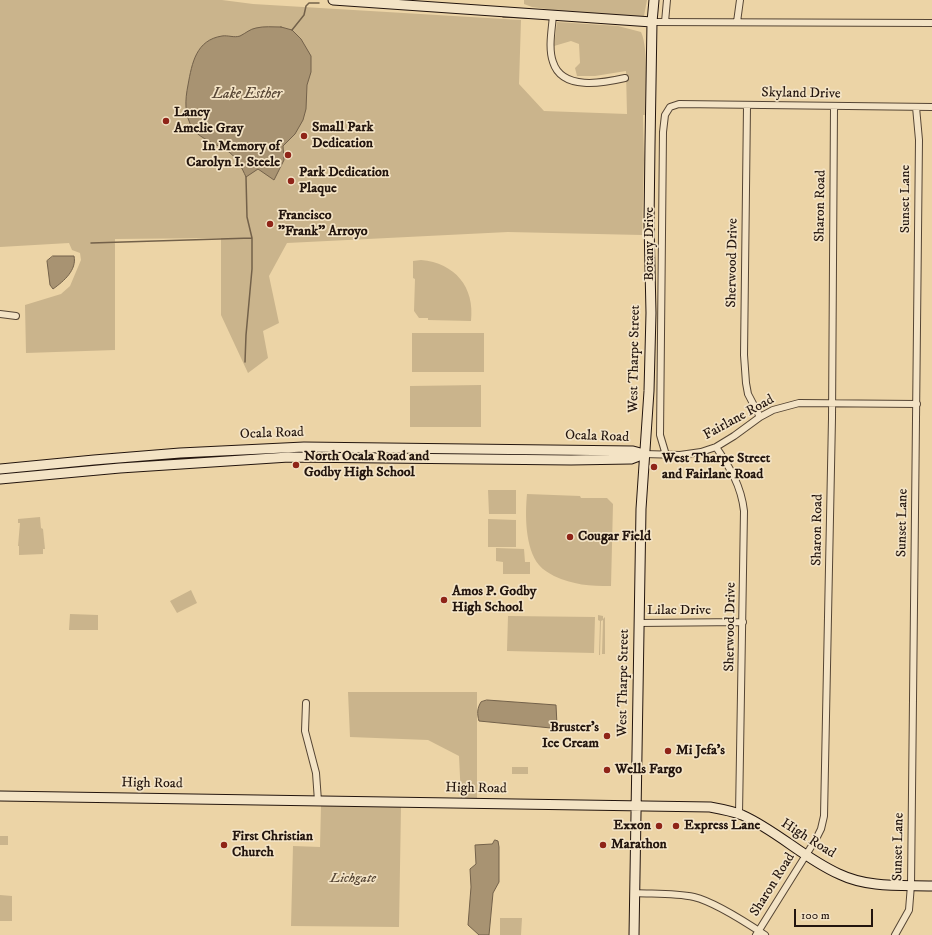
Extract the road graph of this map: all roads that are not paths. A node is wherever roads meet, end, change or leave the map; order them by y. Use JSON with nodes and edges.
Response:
{"nodes":[{"id":1,"x":333,"y":0,"type":"edge"},
{"id":2,"x":654,"y":0,"type":"edge"},
{"id":3,"x":667,"y":0,"type":"edge"},
{"id":4,"x":740,"y":0,"type":"edge"},
{"id":5,"x":552,"y":15,"type":"junction"},
{"id":6,"x":652,"y":22,"type":"junction"},
{"id":7,"x":665,"y":22,"type":"junction"},
{"id":8,"x":737,"y":22,"type":"junction"},
{"id":9,"x":932,"y":22,"type":"edge"},
{"id":10,"x":625,"y":78,"type":"dead end"},
{"id":11,"x":747,"y":106,"type":"junction"},
{"id":12,"x":670,"y":107,"type":"joint"},
{"id":13,"x":834,"y":107,"type":"junction"},
{"id":14,"x":916,"y":107,"type":"junction"},
{"id":15,"x":932,"y":107,"type":"edge"},
{"id":16,"x":0,"y":314,"type":"edge"},
{"id":17,"x":16,"y":316,"type":"dead end"},
{"id":18,"x":831,"y":402,"type":"junction"},
{"id":19,"x":917,"y":404,"type":"junction"},
{"id":20,"x":760,"y":417,"type":"junction"},
{"id":21,"x":345,"y":446,"type":"junction"},
{"id":22,"x":358,"y":447,"type":"junction"},
{"id":23,"x":716,"y":447,"type":"junction"},
{"id":24,"x":270,"y":448,"type":"junction"},
{"id":25,"x":534,"y":449,"type":"junction"},
{"id":26,"x":202,"y":452,"type":"junction"},
{"id":27,"x":193,"y":453,"type":"junction"},
{"id":28,"x":644,"y":454,"type":"junction"},
{"id":29,"x":666,"y":455,"type":"junction"},
{"id":30,"x":345,"y":456,"type":"junction"},
{"id":31,"x":358,"y":457,"type":"junction"},
{"id":32,"x":265,"y":458,"type":"junction"},
{"id":33,"x":109,"y":459,"type":"junction"},
{"id":34,"x":534,"y":459,"type":"junction"},
{"id":35,"x":198,"y":462,"type":"junction"},
{"id":36,"x":109,"y":468,"type":"junction"},
{"id":37,"x":0,"y":469,"type":"edge"},
{"id":38,"x":0,"y":479,"type":"edge"},
{"id":39,"x":743,"y":622,"type":"junction"},
{"id":40,"x":638,"y":623,"type":"junction"},
{"id":41,"x":306,"y":703,"type":"dead end"},
{"id":42,"x":0,"y":796,"type":"edge"},
{"id":43,"x":318,"y":801,"type":"junction"},
{"id":44,"x":637,"y":805,"type":"junction"},
{"id":45,"x":739,"y":814,"type":"junction"},
{"id":46,"x":806,"y":855,"type":"junction"},
{"id":47,"x":911,"y":885,"type":"junction"},
{"id":48,"x":932,"y":886,"type":"edge"},
{"id":49,"x":635,"y":893,"type":"junction"},
{"id":50,"x":757,"y":933,"type":"edge"},
{"id":51,"x":634,"y":935,"type":"edge"},
{"id":52,"x":765,"y":935,"type":"edge"},
{"id":53,"x":895,"y":935,"type":"edge"}],
"edges":[{"from":1,"to":5,"type":"main road"},
{"from":2,"to":6,"type":"main road","name":"West Tharpe Street"},
{"from":3,"to":7,"type":"street"},
{"from":4,"to":8,"type":"street"},
{"from":5,"to":6,"type":"main road"},
{"from":5,"to":10,"type":"street"},
{"from":6,"to":7,"type":"street"},
{"from":6,"to":28,"type":"main road","name":"West Tharpe Street"},
{"from":7,"to":8,"type":"street"},
{"from":8,"to":9,"type":"street"},
{"from":11,"to":12,"type":"street","name":"Skyland Drive"},
{"from":11,"to":13,"type":"street","name":"Skyland Drive"},
{"from":11,"to":20,"type":"street","name":"Sherwood Drive"},
{"from":12,"to":29,"type":"street","name":"Botany Drive"},
{"from":13,"to":14,"type":"street","name":"Skyland Drive"},
{"from":13,"to":18,"type":"street","name":"Sharon Road"},
{"from":14,"to":15,"type":"street","name":"Skyland Drive"},
{"from":14,"to":19,"type":"street","name":"Sunset Lane"},
{"from":16,"to":17,"type":"street"},
{"from":18,"to":19,"type":"street","name":"Fairlane Road"},
{"from":18,"to":20,"type":"street","name":"Fairlane Road"},
{"from":18,"to":46,"type":"street","name":"Sharon Road"},
{"from":19,"to":47,"type":"street","name":"Sunset Lane"},
{"from":20,"to":23,"type":"street","name":"Fairlane Road"},
{"from":21,"to":22,"type":"main road","name":"Ocala Road"},
{"from":21,"to":24,"type":"main road","name":"Ocala Road"},
{"from":21,"to":30,"type":"main road"},
{"from":22,"to":25,"type":"main road","name":"Ocala Road"},
{"from":22,"to":31,"type":"main road"},
{"from":23,"to":29,"type":"street","name":"Fairlane Road"},
{"from":23,"to":39,"type":"street","name":"Sherwood Drive"},
{"from":24,"to":26,"type":"main road","name":"Ocala Road"},
{"from":24,"to":32,"type":"main road"},
{"from":25,"to":28,"type":"main road","name":"Ocala Road"},
{"from":25,"to":34,"type":"main road"},
{"from":26,"to":27,"type":"main road","name":"Ocala Road"},
{"from":26,"to":35,"type":"main road"},
{"from":27,"to":33,"type":"main road","name":"Ocala Road"},
{"from":27,"to":35,"type":"main road"},
{"from":28,"to":29,"type":"street","name":"Fairlane Road"},
{"from":28,"to":34,"type":"main road","name":"Ocala Road"},
{"from":28,"to":40,"type":"main road","name":"West Tharpe Street"},
{"from":30,"to":31,"type":"main road","name":"Ocala Road"},
{"from":30,"to":32,"type":"main road","name":"Ocala Road"},
{"from":31,"to":34,"type":"main road","name":"Ocala Road"},
{"from":32,"to":35,"type":"main road","name":"Ocala Road"},
{"from":33,"to":36,"type":"main road"},
{"from":33,"to":37,"type":"main road","name":"Ocala Road"},
{"from":35,"to":36,"type":"main road","name":"Ocala Road"},
{"from":36,"to":38,"type":"main road","name":"Ocala Road"},
{"from":39,"to":40,"type":"street","name":"Lilac Drive"},
{"from":39,"to":45,"type":"street","name":"Sherwood Drive"},
{"from":40,"to":44,"type":"main road","name":"West Tharpe Street"},
{"from":41,"to":43,"type":"street"},
{"from":42,"to":43,"type":"main road","name":"High Road"},
{"from":43,"to":44,"type":"main road","name":"High Road"},
{"from":44,"to":45,"type":"main road","name":"High Road"},
{"from":44,"to":49,"type":"main road","name":"West Tharpe Street"},
{"from":45,"to":46,"type":"main road","name":"High Road"},
{"from":46,"to":47,"type":"main road","name":"High Road"},
{"from":46,"to":50,"type":"street","name":"Sharon Road"},
{"from":47,"to":48,"type":"main road","name":"High Road"},
{"from":47,"to":53,"type":"street","name":"Sunset Lane"},
{"from":49,"to":50,"type":"street"},
{"from":49,"to":51,"type":"main road","name":"West Tharpe Street"},
{"from":50,"to":52,"type":"street"}]}
